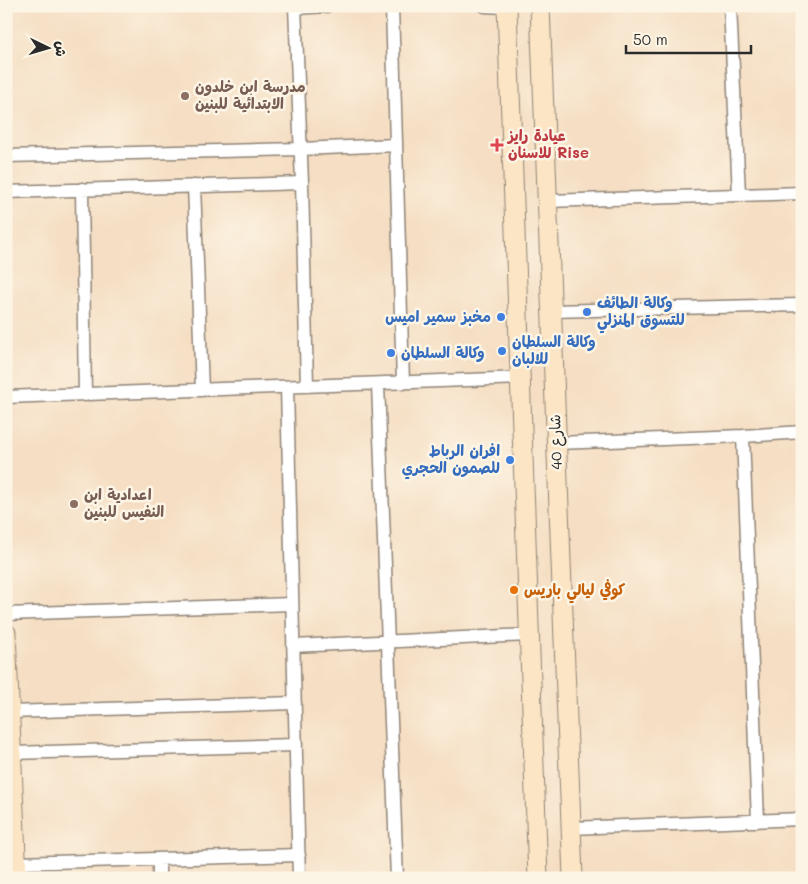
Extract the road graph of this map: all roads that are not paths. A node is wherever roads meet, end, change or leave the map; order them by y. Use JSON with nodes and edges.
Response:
{"nodes":[{"id":1,"x":327,"y":6,"type":"edge"},
{"id":2,"x":392,"y":6,"type":"edge"},
{"id":3,"x":485,"y":6,"type":"edge"},
{"id":4,"x":540,"y":6,"type":"edge"},
{"id":5,"x":730,"y":6,"type":"edge"},
{"id":6,"x":295,"y":7,"type":"edge"},
{"id":7,"x":507,"y":7,"type":"edge"},
{"id":8,"x":543,"y":92,"type":"junction"},
{"id":9,"x":510,"y":93,"type":"junction"},
{"id":10,"x":396,"y":145,"type":"junction"},
{"id":11,"x":300,"y":149,"type":"junction"},
{"id":12,"x":6,"y":156,"type":"edge"},
{"id":13,"x":302,"y":183,"type":"junction"},
{"id":14,"x":194,"y":186,"type":"junction"},
{"id":15,"x":82,"y":190,"type":"junction"},
{"id":16,"x":6,"y":192,"type":"edge"},
{"id":17,"x":802,"y":193,"type":"edge"},
{"id":18,"x":738,"y":194,"type":"junction"},
{"id":19,"x":547,"y":202,"type":"junction"},
{"id":20,"x":802,"y":305,"type":"edge"},
{"id":21,"x":551,"y":311,"type":"junction"},
{"id":22,"x":520,"y":378,"type":"junction"},
{"id":23,"x":404,"y":383,"type":"junction"},
{"id":24,"x":378,"y":384,"type":"junction"},
{"id":25,"x":307,"y":386,"type":"junction"},
{"id":26,"x":286,"y":387,"type":"junction"},
{"id":27,"x":202,"y":390,"type":"junction"},
{"id":28,"x":85,"y":396,"type":"junction"},
{"id":29,"x":6,"y":397,"type":"edge"},
{"id":30,"x":802,"y":432,"type":"edge"},
{"id":31,"x":744,"y":436,"type":"junction"},
{"id":32,"x":556,"y":444,"type":"junction"},
{"id":33,"x":292,"y":604,"type":"junction"},
{"id":34,"x":6,"y":614,"type":"edge"},
{"id":35,"x":6,"y":633,"type":"edge"},
{"id":36,"x":529,"y":635,"type":"junction"},
{"id":37,"x":388,"y":641,"type":"junction"},
{"id":38,"x":293,"y":646,"type":"junction"},
{"id":39,"x":295,"y":702,"type":"junction"},
{"id":40,"x":10,"y":712,"type":"junction"},
{"id":41,"x":296,"y":744,"type":"junction"},
{"id":42,"x":12,"y":753,"type":"junction"},
{"id":43,"x":802,"y":819,"type":"edge"},
{"id":44,"x":758,"y":821,"type":"junction"},
{"id":45,"x":572,"y":828,"type":"junction"},
{"id":46,"x":298,"y":856,"type":"junction"},
{"id":47,"x":159,"y":859,"type":"junction"},
{"id":48,"x":17,"y":870,"type":"edge"},
{"id":49,"x":159,"y":878,"type":"edge"},
{"id":50,"x":299,"y":878,"type":"edge"},
{"id":51,"x":397,"y":878,"type":"edge"},
{"id":52,"x":538,"y":878,"type":"edge"},
{"id":53,"x":573,"y":878,"type":"edge"}],
"edges":[{"from":1,"to":6,"type":"street"},
{"from":2,"to":10,"type":"street"},
{"from":3,"to":7,"type":"street"},
{"from":4,"to":8,"type":"main road","name":"شارع 40"},
{"from":5,"to":18,"type":"street"},
{"from":6,"to":11,"type":"street"},
{"from":7,"to":9,"type":"main road"},
{"from":8,"to":9,"type":"main road"},
{"from":8,"to":19,"type":"main road","name":"شارع 40"},
{"from":9,"to":22,"type":"main road"},
{"from":10,"to":11,"type":"street"},
{"from":10,"to":23,"type":"street"},
{"from":11,"to":12,"type":"street"},
{"from":11,"to":13,"type":"street"},
{"from":13,"to":14,"type":"street"},
{"from":13,"to":25,"type":"street"},
{"from":14,"to":15,"type":"street"},
{"from":14,"to":27,"type":"street"},
{"from":15,"to":16,"type":"street"},
{"from":15,"to":28,"type":"street"},
{"from":17,"to":18,"type":"street"},
{"from":18,"to":19,"type":"street"},
{"from":19,"to":21,"type":"main road","name":"شارع 40"},
{"from":20,"to":21,"type":"street"},
{"from":21,"to":32,"type":"main road","name":"شارع 40"},
{"from":22,"to":23,"type":"street"},
{"from":22,"to":36,"type":"main road"},
{"from":23,"to":24,"type":"street"},
{"from":24,"to":25,"type":"street"},
{"from":24,"to":37,"type":"street"},
{"from":25,"to":26,"type":"street"},
{"from":26,"to":27,"type":"street"},
{"from":26,"to":33,"type":"street"},
{"from":27,"to":28,"type":"street"},
{"from":28,"to":29,"type":"street"},
{"from":30,"to":31,"type":"street"},
{"from":31,"to":32,"type":"street"},
{"from":31,"to":44,"type":"street"},
{"from":32,"to":45,"type":"main road","name":"شارع 40"},
{"from":33,"to":34,"type":"street"},
{"from":33,"to":38,"type":"street"},
{"from":35,"to":40,"type":"main road"},
{"from":36,"to":37,"type":"street"},
{"from":36,"to":52,"type":"main road"},
{"from":37,"to":38,"type":"street"},
{"from":37,"to":51,"type":"street"},
{"from":38,"to":39,"type":"street"},
{"from":39,"to":40,"type":"street"},
{"from":39,"to":41,"type":"street"},
{"from":40,"to":42,"type":"main road"},
{"from":41,"to":42,"type":"street"},
{"from":41,"to":46,"type":"street"},
{"from":42,"to":48,"type":"main road"},
{"from":43,"to":44,"type":"street"},
{"from":44,"to":45,"type":"street"},
{"from":45,"to":53,"type":"main road","name":"شارع 40"},
{"from":46,"to":47,"type":"street"},
{"from":46,"to":50,"type":"street"},
{"from":47,"to":48,"type":"street"},
{"from":47,"to":49,"type":"street"}]}
